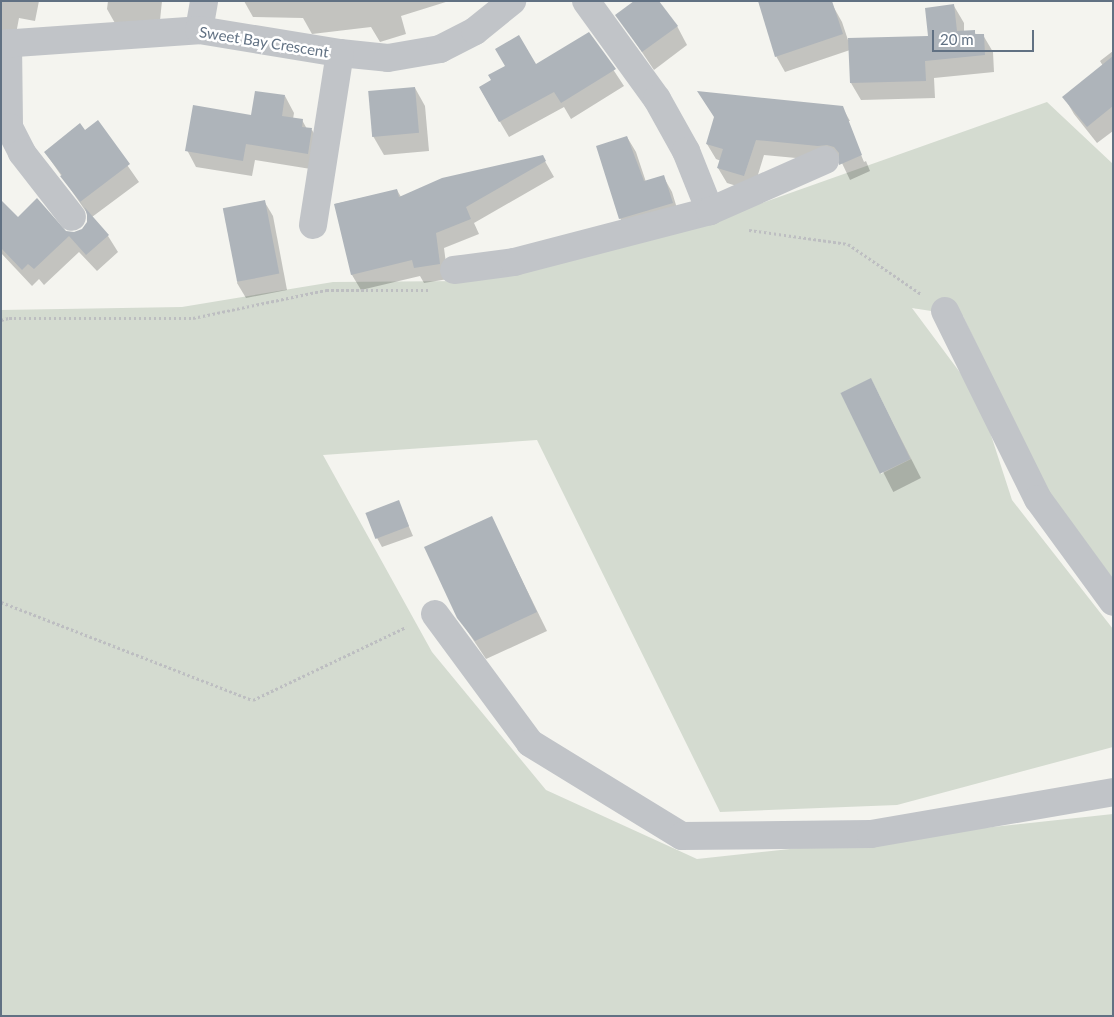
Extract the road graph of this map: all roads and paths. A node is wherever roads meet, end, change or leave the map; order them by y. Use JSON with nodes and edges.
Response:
{"nodes":[{"id":1,"x":204,"y":1,"type":"edge"},
{"id":2,"x":512,"y":1,"type":"edge"},
{"id":3,"x":586,"y":1,"type":"edge"},
{"id":4,"x":199,"y":30,"type":"junction"},
{"id":5,"x":5,"y":43,"type":"edge"},
{"id":6,"x":340,"y":54,"type":"junction"},
{"id":7,"x":825,"y":160,"type":"dead end"},
{"id":8,"x":710,"y":211,"type":"junction"},
{"id":9,"x":72,"y":217,"type":"dead end"},
{"id":10,"x":313,"y":226,"type":"dead end"},
{"id":11,"x":454,"y":270,"type":"dead end"},
{"id":12,"x":945,"y":311,"type":"dead end"},
{"id":13,"x":1,"y":602,"type":"edge"},
{"id":14,"x":1113,"y":602,"type":"edge"},
{"id":15,"x":435,"y":614,"type":"joint"},
{"id":16,"x":1113,"y":792,"type":"edge"}],
"edges":[{"from":1,"to":4,"type":"street"},
{"from":2,"to":6,"type":"street","name":"Sweet Bay Crescent"},
{"from":3,"to":8,"type":"street"},
{"from":4,"to":5,"type":"street","name":"Sweet Bay Crescent"},
{"from":4,"to":6,"type":"street","name":"Sweet Bay Crescent"},
{"from":5,"to":9,"type":"street"},
{"from":6,"to":10,"type":"street"},
{"from":7,"to":8,"type":"street"},
{"from":8,"to":11,"type":"street"},
{"from":12,"to":14,"type":"street"},
{"from":13,"to":15,"type":"path"},
{"from":15,"to":16,"type":"street"}]}
